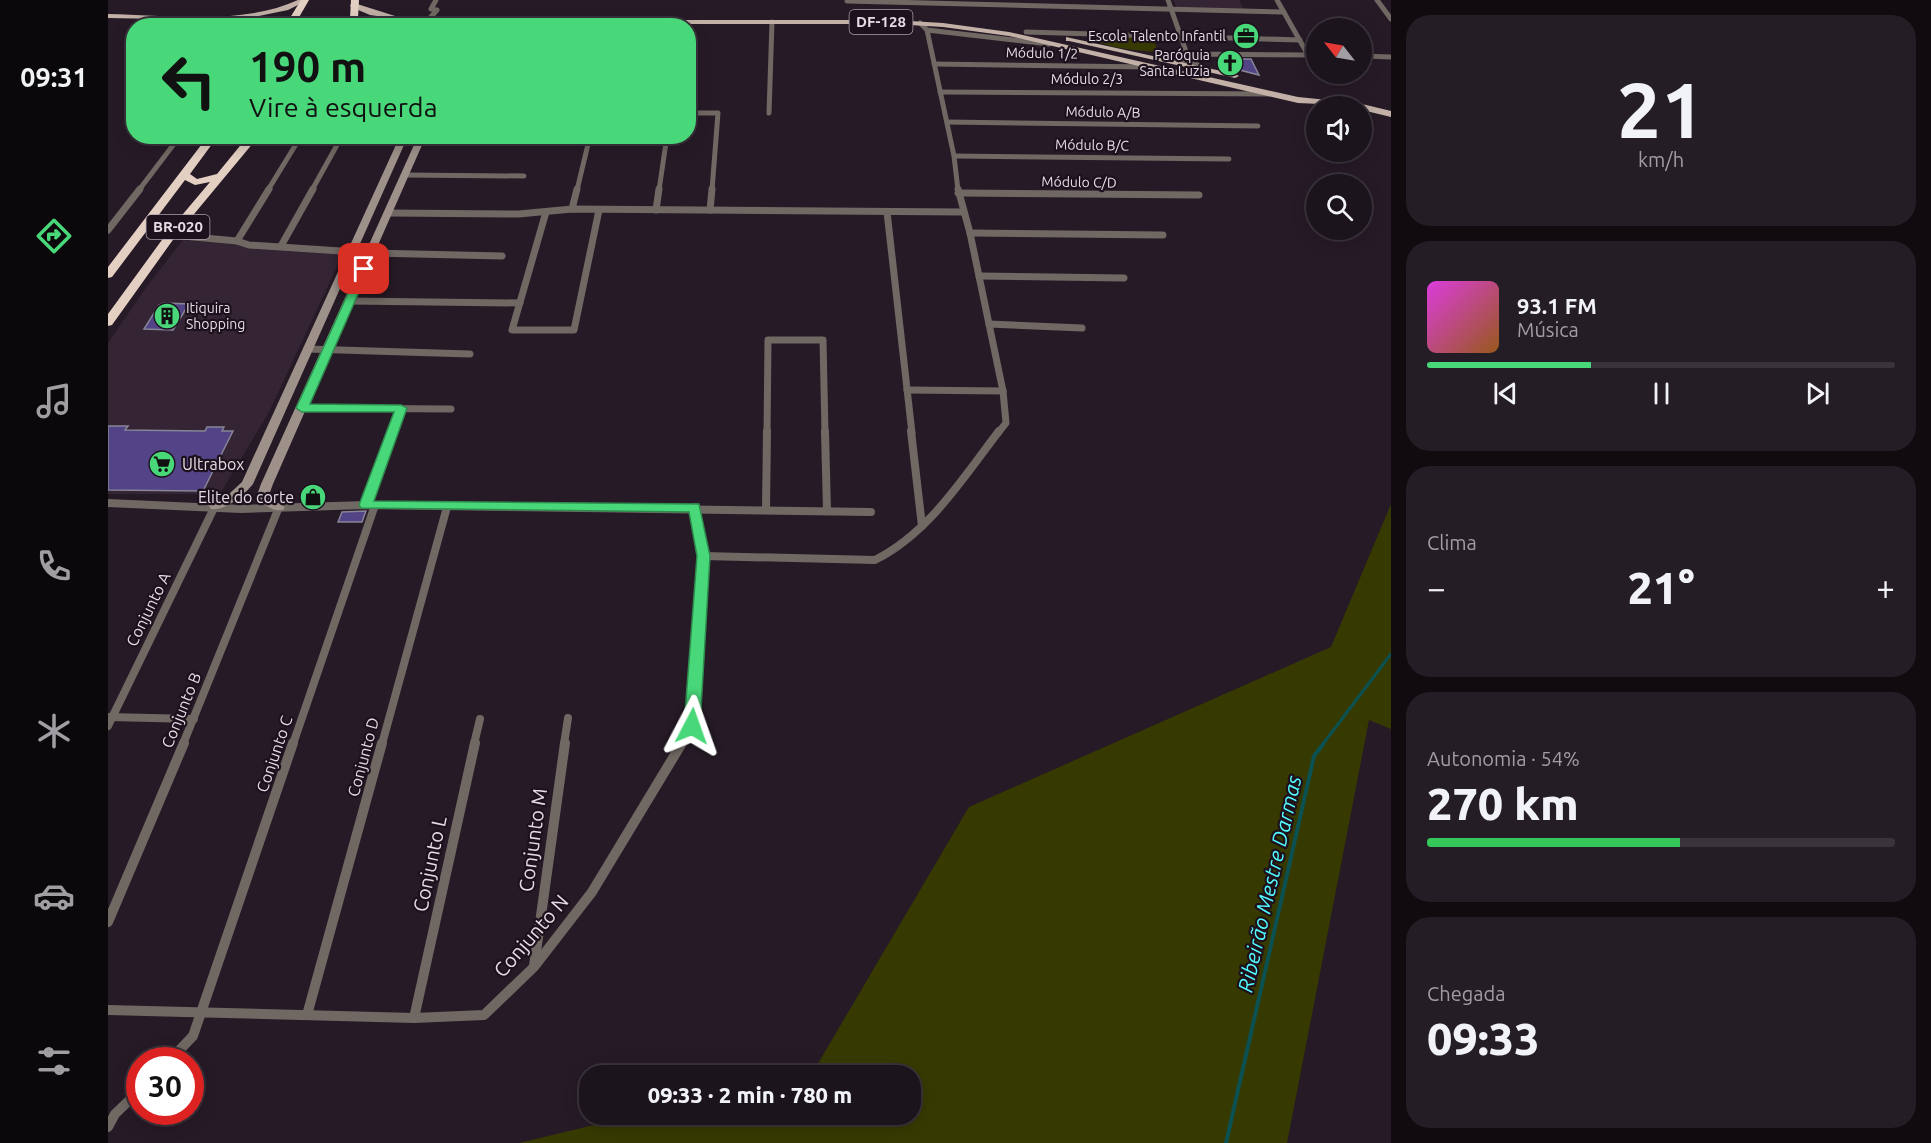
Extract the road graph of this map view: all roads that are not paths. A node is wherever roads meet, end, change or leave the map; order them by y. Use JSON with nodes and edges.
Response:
{"nodes":[{"id":1,"x":305,"y":0,"type":"edge"},
{"id":2,"x":436,"y":0,"type":"edge"},
{"id":3,"x":442,"y":0,"type":"edge"},
{"id":4,"x":1168,"y":0,"type":"edge"},
{"id":5,"x":1277,"y":0,"type":"edge"},
{"id":6,"x":1377,"y":0,"type":"edge"},
{"id":7,"x":847,"y":1,"type":"edge"},
{"id":8,"x":355,"y":2,"type":"edge"},
{"id":9,"x":1172,"y":9,"type":"junction"},
{"id":10,"x":437,"y":10,"type":"junction"},
{"id":11,"x":1284,"y":12,"type":"junction"},
{"id":12,"x":108,"y":16,"type":"edge"},
{"id":13,"x":1390,"y":16,"type":"edge"},
{"id":14,"x":242,"y":17,"type":"junction"},
{"id":15,"x":248,"y":18,"type":"edge"},
{"id":16,"x":294,"y":18,"type":"edge"},
{"id":17,"x":355,"y":18,"type":"edge"},
{"id":18,"x":410,"y":18,"type":"edge"},
{"id":19,"x":430,"y":18,"type":"edge"},
{"id":20,"x":696,"y":19,"type":"edge"},
{"id":21,"x":723,"y":19,"type":"junction"},
{"id":22,"x":696,"y":21,"type":"edge"},
{"id":23,"x":820,"y":21,"type":"junction"},
{"id":24,"x":734,"y":22,"type":"junction"},
{"id":25,"x":772,"y":22,"type":"junction"},
{"id":26,"x":920,"y":23,"type":"junction"},
{"id":27,"x":943,"y":25,"type":"junction"},
{"id":28,"x":927,"y":30,"type":"junction"},
{"id":29,"x":1182,"y":37,"type":"junction"},
{"id":30,"x":1087,"y":38,"type":"junction"},
{"id":31,"x":1300,"y":40,"type":"junction"},
{"id":32,"x":1050,"y":44,"type":"junction"},
{"id":33,"x":1082,"y":51,"type":"junction"},
{"id":34,"x":1306,"y":51,"type":"edge"},
{"id":35,"x":1306,"y":55,"type":"edge"},
{"id":36,"x":1372,"y":56,"type":"edge"},
{"id":37,"x":1189,"y":57,"type":"junction"},
{"id":38,"x":1391,"y":57,"type":"edge"},
{"id":39,"x":1171,"y":61,"type":"junction"},
{"id":40,"x":934,"y":64,"type":"junction"},
{"id":41,"x":1150,"y":67,"type":"junction"},
{"id":42,"x":1204,"y":69,"type":"junction"},
{"id":43,"x":1278,"y":87,"type":"junction"},
{"id":44,"x":940,"y":92,"type":"junction"},
{"id":45,"x":1270,"y":94,"type":"junction"},
{"id":46,"x":1315,"y":96,"type":"edge"},
{"id":47,"x":1306,"y":101,"type":"edge"},
{"id":48,"x":1372,"y":110,"type":"edge"},
{"id":49,"x":696,"y":113,"type":"edge"},
{"id":50,"x":769,"y":113,"type":"dead end"},
{"id":51,"x":1391,"y":114,"type":"edge"},
{"id":52,"x":947,"y":122,"type":"junction"},
{"id":53,"x":1258,"y":126,"type":"dead end"},
{"id":54,"x":174,"y":144,"type":"edge"},
{"id":55,"x":207,"y":144,"type":"edge"},
{"id":56,"x":247,"y":144,"type":"edge"},
{"id":57,"x":296,"y":144,"type":"edge"},
{"id":58,"x":338,"y":144,"type":"edge"},
{"id":59,"x":400,"y":144,"type":"edge"},
{"id":60,"x":420,"y":144,"type":"edge"},
{"id":61,"x":588,"y":144,"type":"edge"},
{"id":62,"x":667,"y":144,"type":"edge"},
{"id":63,"x":954,"y":156,"type":"junction"},
{"id":64,"x":1229,"y":159,"type":"dead end"},
{"id":65,"x":392,"y":163,"type":"junction"},
{"id":66,"x":411,"y":164,"type":"junction"},
{"id":67,"x":185,"y":175,"type":"junction"},
{"id":68,"x":405,"y":175,"type":"junction"},
{"id":69,"x":221,"y":176,"type":"junction"},
{"id":70,"x":524,"y":176,"type":"dead end"},
{"id":71,"x":958,"y":193,"type":"junction"},
{"id":72,"x":170,"y":194,"type":"junction"},
{"id":73,"x":206,"y":195,"type":"junction"},
{"id":74,"x":1199,"y":195,"type":"dead end"},
{"id":75,"x":572,"y":209,"type":"junction"},
{"id":76,"x":599,"y":210,"type":"junction"},
{"id":77,"x":656,"y":210,"type":"junction"},
{"id":78,"x":710,"y":210,"type":"junction"},
{"id":79,"x":546,"y":212,"type":"junction"},
{"id":80,"x":887,"y":212,"type":"junction"},
{"id":81,"x":963,"y":212,"type":"junction"},
{"id":82,"x":388,"y":213,"type":"junction"},
{"id":83,"x":108,"y":230,"type":"edge"},
{"id":84,"x":970,"y":233,"type":"junction"},
{"id":85,"x":1163,"y":235,"type":"dead end"},
{"id":86,"x":171,"y":236,"type":"junction"},
{"id":87,"x":237,"y":241,"type":"junction"},
{"id":88,"x":281,"y":246,"type":"junction"},
{"id":89,"x":352,"y":251,"type":"junction"},
{"id":90,"x":371,"y":253,"type":"junction"},
{"id":91,"x":502,"y":256,"type":"dead end"},
{"id":92,"x":108,"y":275,"type":"edge"},
{"id":93,"x":979,"y":276,"type":"junction"},
{"id":94,"x":1124,"y":278,"type":"dead end"},
{"id":95,"x":350,"y":301,"type":"junction"},
{"id":96,"x":520,"y":303,"type":"junction"},
{"id":97,"x":108,"y":322,"type":"edge"},
{"id":98,"x":989,"y":324,"type":"junction"},
{"id":99,"x":1082,"y":328,"type":"dead end"},
{"id":100,"x":574,"y":330,"type":"joint"},
{"id":101,"x":308,"y":349,"type":"junction"},
{"id":102,"x":328,"y":350,"type":"junction"},
{"id":103,"x":470,"y":354,"type":"dead end"},
{"id":104,"x":907,"y":390,"type":"junction"},
{"id":105,"x":1003,"y":391,"type":"junction"},
{"id":106,"x":302,"y":408,"type":"junction"},
{"id":107,"x":401,"y":408,"type":"junction"},
{"id":108,"x":451,"y":409,"type":"dead end"},
{"id":109,"x":108,"y":502,"type":"edge"},
{"id":110,"x":370,"y":505,"type":"junction"},
{"id":111,"x":215,"y":506,"type":"junction"},
{"id":112,"x":279,"y":507,"type":"junction"},
{"id":113,"x":447,"y":507,"type":"junction"},
{"id":114,"x":695,"y":507,"type":"junction"},
{"id":115,"x":766,"y":509,"type":"junction"},
{"id":116,"x":826,"y":511,"type":"junction"},
{"id":117,"x":871,"y":512,"type":"dead end"},
{"id":118,"x":922,"y":526,"type":"junction"},
{"id":119,"x":703,"y":556,"type":"junction"},
{"id":120,"x":568,"y":718,"type":"dead end"},
{"id":121,"x":194,"y":719,"type":"junction"},
{"id":122,"x":480,"y":719,"type":"dead end"},
{"id":123,"x":110,"y":720,"type":"edge"},
{"id":124,"x":108,"y":922,"type":"edge"},
{"id":125,"x":534,"y":967,"type":"junction"},
{"id":126,"x":108,"y":1010,"type":"edge"},
{"id":127,"x":200,"y":1012,"type":"junction"},
{"id":128,"x":307,"y":1015,"type":"junction"},
{"id":129,"x":414,"y":1018,"type":"junction"},
{"id":130,"x":182,"y":1047,"type":"edge"},
{"id":131,"x":126,"y":1104,"type":"edge"},
{"id":132,"x":108,"y":1127,"type":"edge"}],
"edges":[{"from":1,"to":14,"type":"main road"},
{"from":1,"to":16,"type":"highway"},
{"from":2,"to":10,"type":"street"},
{"from":3,"to":10,"type":"street"},
{"from":4,"to":9,"type":"street"},
{"from":5,"to":11,"type":"street"},
{"from":6,"to":13,"type":"street"},
{"from":7,"to":9,"type":"street"},
{"from":8,"to":17,"type":"highway"},
{"from":8,"to":18,"type":"main road","name":"DF-128","number":"DF-128"},
{"from":9,"to":11,"type":"street"},
{"from":9,"to":29,"type":"street"},
{"from":10,"to":19,"type":"street"},
{"from":11,"to":31,"type":"street"},
{"from":12,"to":14,"type":"main road"},
{"from":14,"to":15,"type":"main road"},
{"from":20,"to":21,"type":"main road","name":"DF-128","number":"DF-128"},
{"from":21,"to":23,"type":"main road","name":"DF-128","number":"DF-128"},
{"from":21,"to":24,"type":"main road"},
{"from":22,"to":24,"type":"main road","name":"DF-128","number":"DF-128"},
{"from":23,"to":25,"type":"main road","name":"DF-128","number":"DF-128"},
{"from":23,"to":26,"type":"main road","name":"DF-128","number":"DF-128"},
{"from":24,"to":25,"type":"main road","name":"DF-128","number":"DF-128"},
{"from":25,"to":50,"type":"street"},
{"from":26,"to":27,"type":"main road","name":"DF-128","number":"DF-128"},
{"from":26,"to":28,"type":"street"},
{"from":27,"to":30,"type":"main road","name":"DF-128","number":"DF-128"},
{"from":27,"to":32,"type":"main road","name":"DF-128","number":"DF-128"},
{"from":28,"to":32,"type":"street"},
{"from":28,"to":40,"type":"street"},
{"from":29,"to":30,"type":"street"},
{"from":29,"to":31,"type":"street"},
{"from":29,"to":37,"type":"street"},
{"from":30,"to":33,"type":"main road"},
{"from":30,"to":39,"type":"main road","name":"DF-128","number":"DF-128"},
{"from":31,"to":34,"type":"street"},
{"from":32,"to":33,"type":"main road","name":"DF-128","number":"DF-128"},
{"from":33,"to":41,"type":"main road","name":"DF-128","number":"DF-128"},
{"from":35,"to":37,"type":"street"},
{"from":36,"to":38,"type":"street"},
{"from":37,"to":39,"type":"street"},
{"from":37,"to":42,"type":"street"},
{"from":39,"to":42,"type":"main road","name":"DF-128","number":"DF-128"},
{"from":40,"to":41,"type":"street","name":"Módulo 1/2"},
{"from":40,"to":44,"type":"street"},
{"from":41,"to":45,"type":"main road","name":"DF-128","number":"DF-128"},
{"from":42,"to":43,"type":"main road","name":"DF-128","number":"DF-128"},
{"from":43,"to":45,"type":"main road"},
{"from":43,"to":46,"type":"main road","name":"DF-128","number":"DF-128"},
{"from":44,"to":45,"type":"street","name":"Módulo 2/3"},
{"from":44,"to":52,"type":"street"},
{"from":45,"to":47,"type":"main road","name":"DF-128","number":"DF-128"},
{"from":48,"to":51,"type":"main road","name":"DF-128","number":"DF-128"},
{"from":49,"to":78,"type":"street"},
{"from":52,"to":53,"type":"street","name":"Módulo A/B"},
{"from":52,"to":63,"type":"street"},
{"from":54,"to":83,"type":"street"},
{"from":55,"to":67,"type":"highway","number":"BR-020"},
{"from":56,"to":69,"type":"highway","number":"BR-020"},
{"from":57,"to":87,"type":"street"},
{"from":58,"to":88,"type":"street"},
{"from":59,"to":65,"type":"street"},
{"from":60,"to":66,"type":"street"},
{"from":61,"to":75,"type":"street"},
{"from":62,"to":77,"type":"street"},
{"from":63,"to":64,"type":"street","name":"Módulo B/C"},
{"from":63,"to":71,"type":"street"},
{"from":65,"to":66,"type":"street"},
{"from":65,"to":89,"type":"street"},
{"from":66,"to":68,"type":"street"},
{"from":67,"to":69,"type":"highway"},
{"from":67,"to":72,"type":"highway","number":"BR-020"},
{"from":68,"to":70,"type":"street"},
{"from":68,"to":82,"type":"street"},
{"from":69,"to":73,"type":"highway","number":"BR-020"},
{"from":71,"to":74,"type":"street","name":"Módulo C/D"},
{"from":71,"to":81,"type":"street"},
{"from":72,"to":73,"type":"highway"},
{"from":72,"to":92,"type":"highway","number":"BR-020"},
{"from":73,"to":86,"type":"highway","number":"BR-020"},
{"from":75,"to":76,"type":"street"},
{"from":75,"to":79,"type":"street"},
{"from":76,"to":77,"type":"street"},
{"from":76,"to":100,"type":"street"},
{"from":77,"to":78,"type":"street"},
{"from":78,"to":80,"type":"street"},
{"from":79,"to":82,"type":"street"},
{"from":79,"to":96,"type":"street"},
{"from":80,"to":81,"type":"street"},
{"from":80,"to":104,"type":"street"},
{"from":81,"to":84,"type":"street"},
{"from":82,"to":90,"type":"street"},
{"from":84,"to":85,"type":"street"},
{"from":84,"to":93,"type":"street"},
{"from":86,"to":87,"type":"street"},
{"from":86,"to":97,"type":"highway","number":"BR-020"},
{"from":87,"to":88,"type":"street"},
{"from":88,"to":89,"type":"street"},
{"from":89,"to":90,"type":"street"},
{"from":89,"to":101,"type":"street"},
{"from":90,"to":91,"type":"street"},
{"from":90,"to":95,"type":"street"},
{"from":93,"to":94,"type":"street"},
{"from":93,"to":98,"type":"street"},
{"from":95,"to":96,"type":"street"},
{"from":95,"to":102,"type":"street"},
{"from":96,"to":100,"type":"street"},
{"from":98,"to":99,"type":"street"},
{"from":98,"to":105,"type":"street"},
{"from":101,"to":102,"type":"street"},
{"from":101,"to":111,"type":"street"},
{"from":102,"to":103,"type":"street"},
{"from":102,"to":106,"type":"street"},
{"from":104,"to":105,"type":"street"},
{"from":104,"to":118,"type":"street"},
{"from":105,"to":118,"type":"street"},
{"from":106,"to":107,"type":"street"},
{"from":106,"to":112,"type":"street"},
{"from":107,"to":108,"type":"street"},
{"from":107,"to":110,"type":"street"},
{"from":109,"to":111,"type":"street"},
{"from":110,"to":112,"type":"street"},
{"from":110,"to":113,"type":"street"},
{"from":110,"to":127,"type":"street","name":"Conjunto C"},
{"from":111,"to":112,"type":"street"},
{"from":111,"to":123,"type":"street","name":"Conjunto A"},
{"from":112,"to":121,"type":"street","name":"Conjunto B"},
{"from":113,"to":114,"type":"street"},
{"from":113,"to":128,"type":"street","name":"Conjunto D"},
{"from":114,"to":115,"type":"street"},
{"from":114,"to":119,"type":"street"},
{"from":115,"to":116,"type":"street"},
{"from":115,"to":116,"type":"street"},
{"from":116,"to":117,"type":"street"},
{"from":118,"to":119,"type":"street"},
{"from":119,"to":125,"type":"street","name":"Conjunto N"},
{"from":120,"to":125,"type":"street","name":"Conjunto M"},
{"from":121,"to":123,"type":"street"},
{"from":121,"to":124,"type":"street","name":"Conjunto B"},
{"from":122,"to":129,"type":"street","name":"Conjunto L"},
{"from":125,"to":129,"type":"street","name":"Conjunto N"},
{"from":126,"to":127,"type":"street","name":"Conjunto N"},
{"from":127,"to":128,"type":"street","name":"Conjunto N"},
{"from":127,"to":130,"type":"street","name":"Conjunto C"},
{"from":128,"to":129,"type":"street","name":"Conjunto N"},
{"from":131,"to":132,"type":"street"}]}
